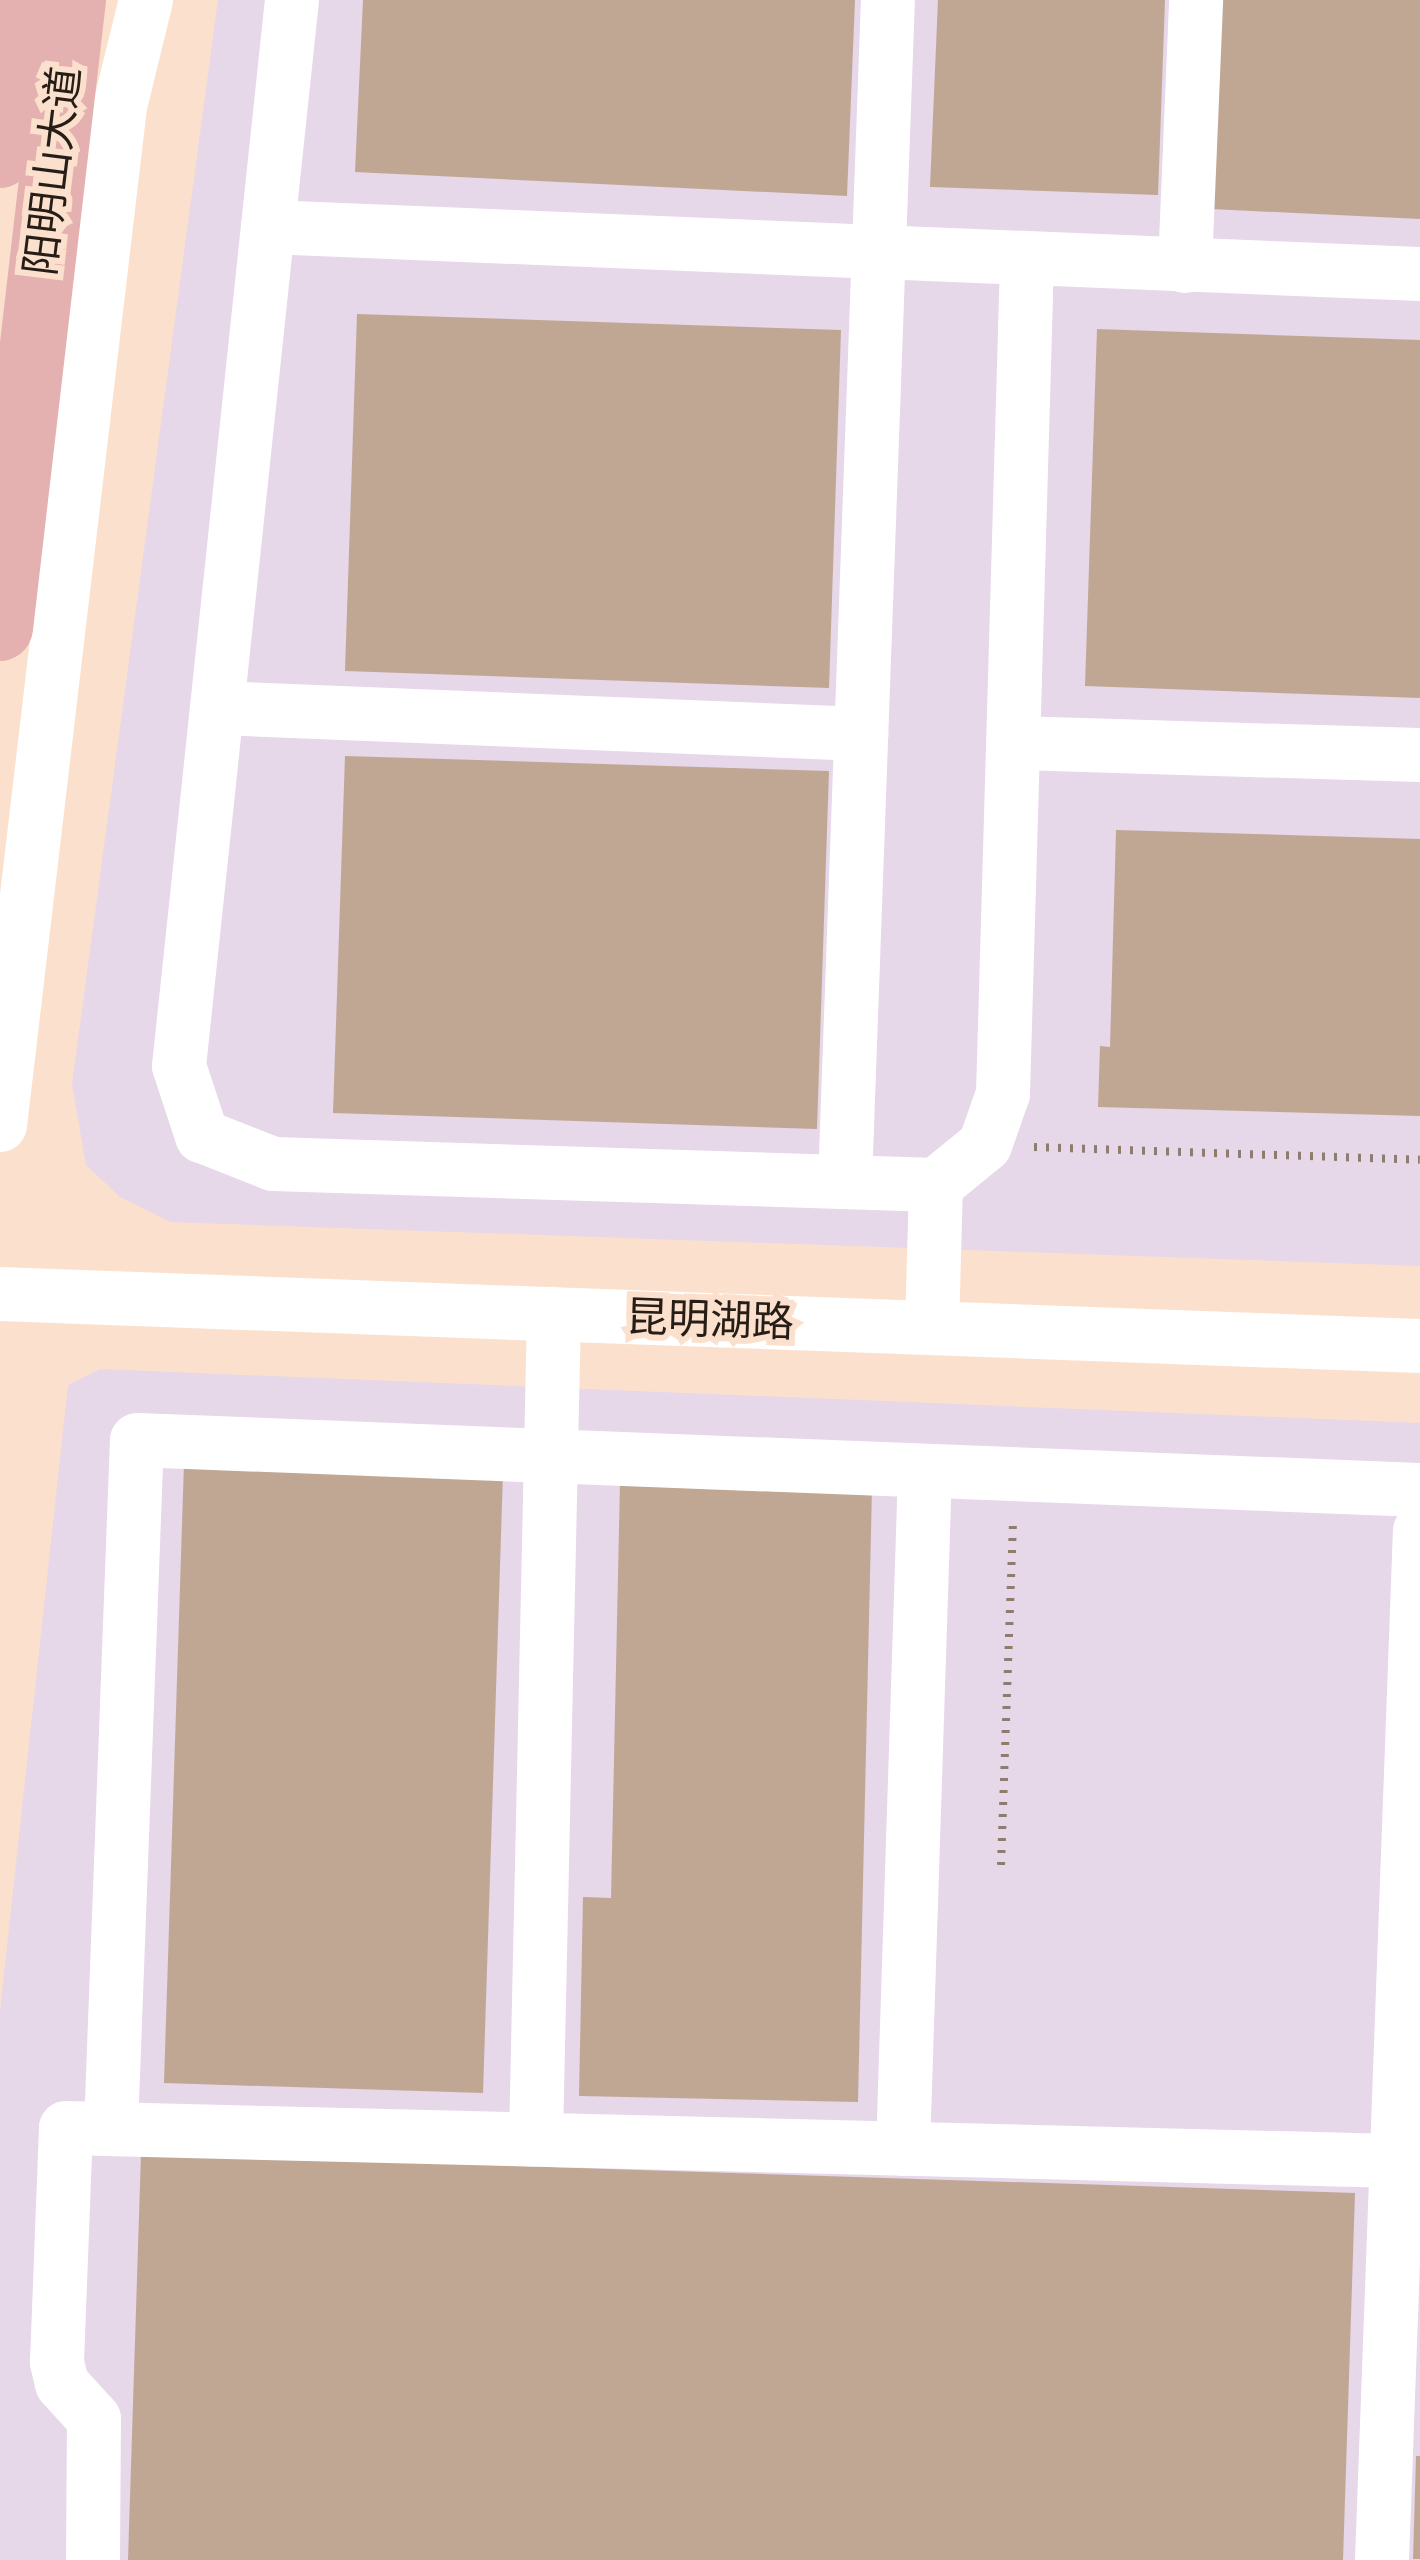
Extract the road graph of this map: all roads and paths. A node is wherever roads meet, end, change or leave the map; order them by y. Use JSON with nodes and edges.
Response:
{"nodes":[{"id":1,"x":17,"y":0,"type":"edge"},
{"id":2,"x":73,"y":0,"type":"edge"},
{"id":3,"x":146,"y":0,"type":"edge"},
{"id":4,"x":292,"y":0,"type":"edge"},
{"id":5,"x":888,"y":0,"type":"edge"},
{"id":6,"x":1196,"y":0,"type":"edge"},
{"id":7,"x":18,"y":166,"type":"edge"},
{"id":8,"x":268,"y":227,"type":"junction"},
{"id":9,"x":878,"y":254,"type":"junction"},
{"id":10,"x":1027,"y":261,"type":"junction"},
{"id":11,"x":1185,"y":266,"type":"junction"},
{"id":12,"x":1420,"y":274,"type":"edge"},
{"id":13,"x":0,"y":628,"type":"edge"},
{"id":14,"x":218,"y":708,"type":"junction"},
{"id":15,"x":861,"y":734,"type":"junction"},
{"id":16,"x":1014,"y":743,"type":"junction"},
{"id":17,"x":1420,"y":755,"type":"edge"},
{"id":18,"x":0,"y":1125,"type":"edge"},
{"id":19,"x":985,"y":1145,"type":"junction"},
{"id":20,"x":1420,"y":1160,"type":"edge"},
{"id":21,"x":844,"y":1182,"type":"junction"},
{"id":22,"x":936,"y":1185,"type":"junction"},
{"id":23,"x":0,"y":1294,"type":"edge"},
{"id":24,"x":554,"y":1314,"type":"junction"},
{"id":25,"x":932,"y":1328,"type":"junction"},
{"id":26,"x":1420,"y":1346,"type":"edge"},
{"id":27,"x":551,"y":1456,"type":"junction"},
{"id":28,"x":925,"y":1471,"type":"junction"},
{"id":29,"x":1014,"y":1474,"type":"junction"},
{"id":30,"x":1420,"y":1490,"type":"edge"},
{"id":31,"x":1420,"y":1531,"type":"edge"},
{"id":32,"x":1001,"y":1865,"type":"dead end"},
{"id":33,"x":110,"y":2128,"type":"junction"},
{"id":34,"x":536,"y":2139,"type":"junction"},
{"id":35,"x":903,"y":2149,"type":"junction"},
{"id":36,"x":1395,"y":2161,"type":"junction"},
{"id":37,"x":93,"y":2560,"type":"edge"},
{"id":38,"x":1382,"y":2560,"type":"edge"}],
"edges":[{"from":1,"to":7,"type":"main road","name":"阳明山大道"},
{"from":2,"to":7,"type":"main road","name":"阳明山大道"},
{"from":3,"to":18,"type":"street"},
{"from":4,"to":8,"type":"street"},
{"from":5,"to":9,"type":"street"},
{"from":6,"to":11,"type":"street"},
{"from":7,"to":13,"type":"main road","name":"阳明山大道"},
{"from":8,"to":9,"type":"street"},
{"from":8,"to":14,"type":"street"},
{"from":9,"to":10,"type":"street"},
{"from":9,"to":15,"type":"street"},
{"from":10,"to":11,"type":"street"},
{"from":10,"to":16,"type":"street"},
{"from":11,"to":12,"type":"street"},
{"from":14,"to":15,"type":"street"},
{"from":14,"to":21,"type":"street"},
{"from":15,"to":21,"type":"street"},
{"from":16,"to":17,"type":"street"},
{"from":16,"to":19,"type":"street"},
{"from":19,"to":20,"type":"path"},
{"from":19,"to":22,"type":"street"},
{"from":21,"to":22,"type":"street"},
{"from":22,"to":25,"type":"street"},
{"from":23,"to":24,"type":"street","name":"昆明湖路"},
{"from":24,"to":25,"type":"street","name":"昆明湖路"},
{"from":24,"to":27,"type":"street"},
{"from":25,"to":26,"type":"street","name":"昆明湖路"},
{"from":27,"to":28,"type":"street"},
{"from":27,"to":33,"type":"street"},
{"from":27,"to":34,"type":"street"},
{"from":28,"to":29,"type":"street"},
{"from":28,"to":35,"type":"street"},
{"from":29,"to":30,"type":"street"},
{"from":29,"to":32,"type":"path"},
{"from":31,"to":36,"type":"street"},
{"from":33,"to":34,"type":"street"},
{"from":33,"to":37,"type":"street"},
{"from":34,"to":35,"type":"street"},
{"from":35,"to":36,"type":"street"},
{"from":36,"to":38,"type":"street"}]}
